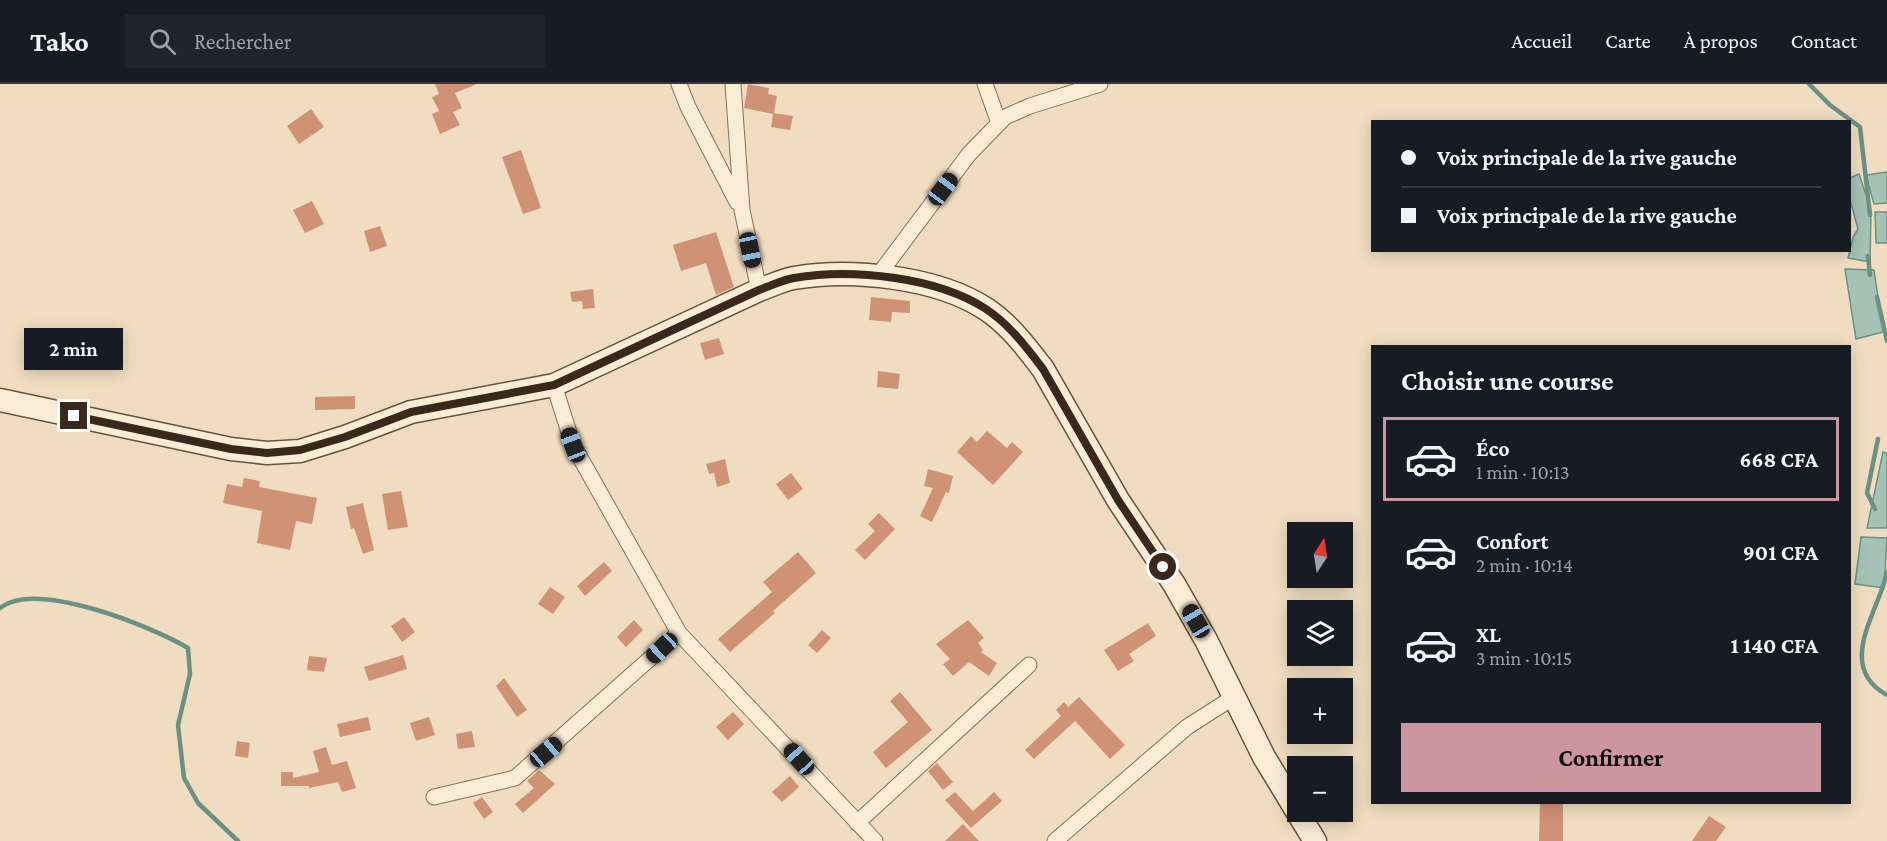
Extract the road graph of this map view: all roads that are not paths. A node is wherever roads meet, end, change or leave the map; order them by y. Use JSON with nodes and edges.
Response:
{"nodes":[{"id":1,"x":679,"y":84,"type":"edge"},
{"id":2,"x":733,"y":84,"type":"edge"},
{"id":3,"x":985,"y":84,"type":"edge"},
{"id":4,"x":1100,"y":84,"type":"edge"},
{"id":5,"x":999,"y":123,"type":"junction"},
{"id":6,"x":742,"y":210,"type":"junction"},
{"id":7,"x":877,"y":277,"type":"junction"},
{"id":8,"x":759,"y":290,"type":"junction"},
{"id":9,"x":554,"y":385,"type":"junction"},
{"id":10,"x":0,"y":400,"type":"edge"},
{"id":11,"x":678,"y":633,"type":"junction"},
{"id":12,"x":1029,"y":665,"type":"dead end"},
{"id":13,"x":1234,"y":697,"type":"junction"},
{"id":14,"x":434,"y":797,"type":"dead end"},
{"id":15,"x":857,"y":824,"type":"junction"},
{"id":16,"x":875,"y":841,"type":"edge"},
{"id":17,"x":1055,"y":841,"type":"edge"},
{"id":18,"x":1315,"y":841,"type":"edge"}],
"edges":[{"from":1,"to":6,"type":"street"},
{"from":2,"to":6,"type":"street"},
{"from":3,"to":5,"type":"street"},
{"from":4,"to":5,"type":"street"},
{"from":5,"to":7,"type":"street"},
{"from":6,"to":8,"type":"street"},
{"from":7,"to":8,"type":"street"},
{"from":7,"to":13,"type":"street"},
{"from":8,"to":9,"type":"street"},
{"from":9,"to":10,"type":"street"},
{"from":9,"to":11,"type":"street"},
{"from":11,"to":14,"type":"street"},
{"from":11,"to":15,"type":"street"},
{"from":12,"to":15,"type":"street"},
{"from":13,"to":17,"type":"street"},
{"from":13,"to":18,"type":"street"},
{"from":15,"to":16,"type":"street"}]}
